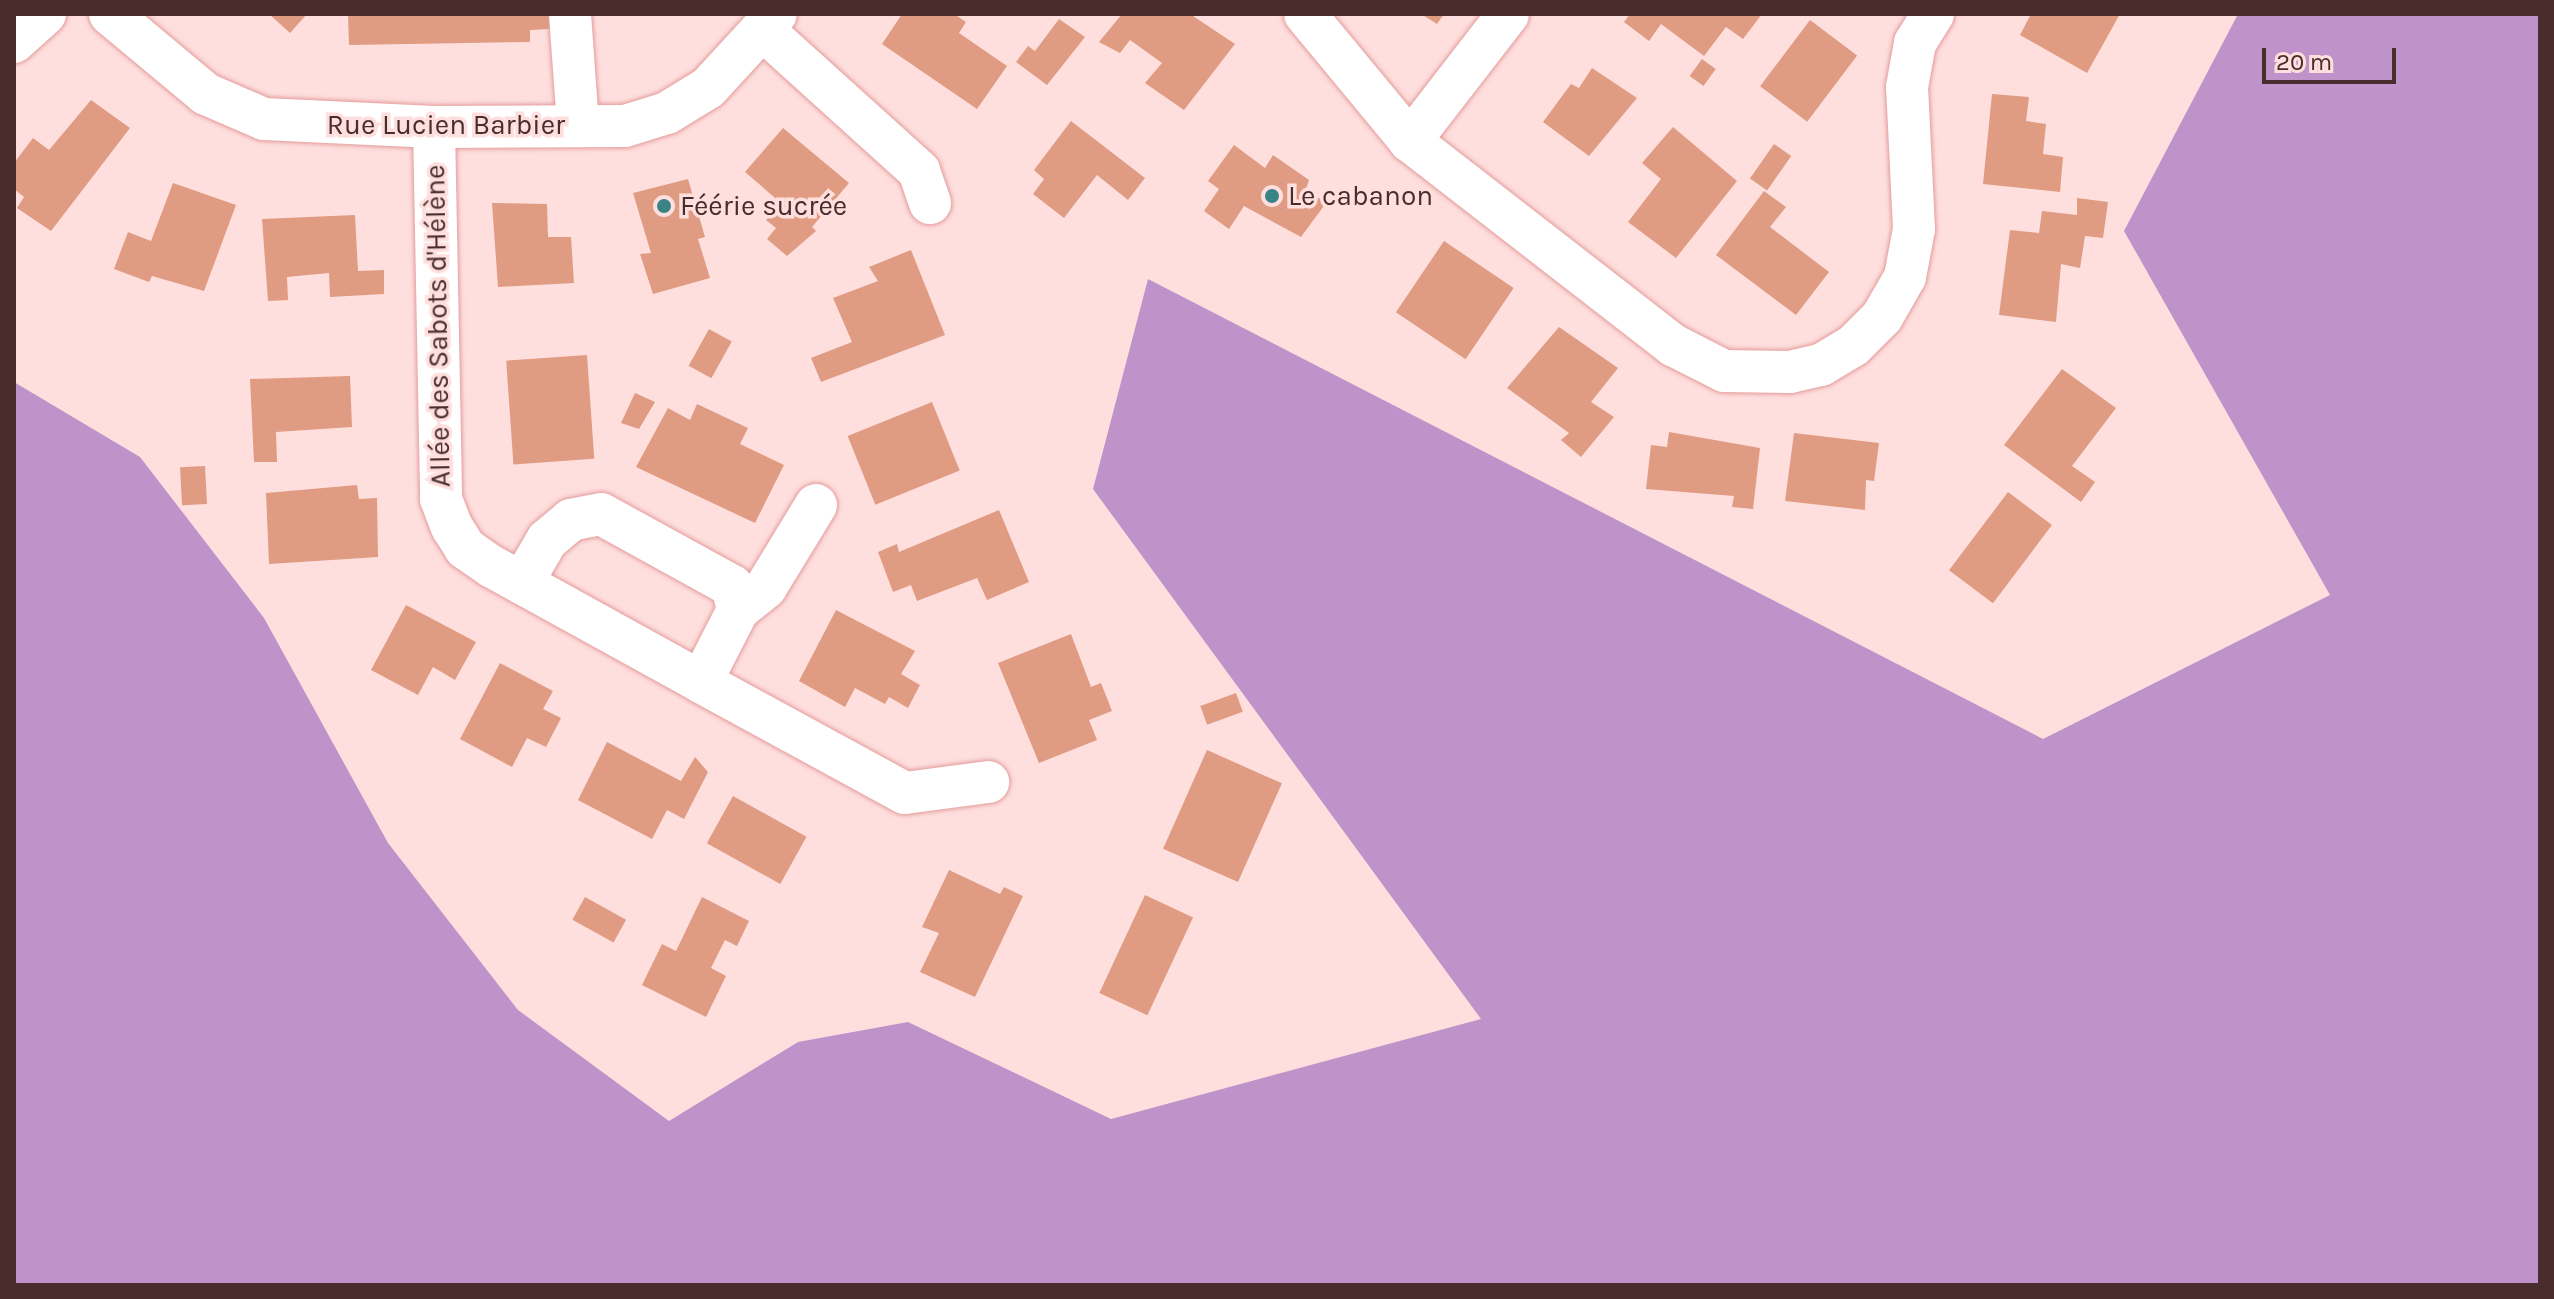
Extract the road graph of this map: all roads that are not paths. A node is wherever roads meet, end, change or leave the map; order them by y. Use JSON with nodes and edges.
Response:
{"nodes":[{"id":1,"x":45,"y":14,"type":"edge"},
{"id":2,"x":110,"y":14,"type":"edge"},
{"id":3,"x":570,"y":14,"type":"edge"},
{"id":4,"x":1305,"y":14,"type":"edge"},
{"id":5,"x":1508,"y":14,"type":"edge"},
{"id":6,"x":1933,"y":14,"type":"edge"},
{"id":7,"x":769,"y":21,"type":"edge"},
{"id":8,"x":14,"y":42,"type":"edge"},
{"id":9,"x":578,"y":126,"type":"junction"},
{"id":10,"x":434,"y":127,"type":"junction"},
{"id":11,"x":1410,"y":141,"type":"junction"},
{"id":12,"x":930,"y":203,"type":"dead end"},
{"id":13,"x":816,"y":505,"type":"dead end"},
{"id":14,"x":522,"y":583,"type":"junction"},
{"id":15,"x":738,"y":610,"type":"junction"},
{"id":16,"x":701,"y":682,"type":"junction"},
{"id":17,"x":988,"y":782,"type":"dead end"}],
"edges":[{"from":1,"to":8,"type":"street"},
{"from":2,"to":10,"type":"street","name":"Rue Lucien Barbier"},
{"from":3,"to":9,"type":"street"},
{"from":4,"to":11,"type":"street"},
{"from":5,"to":11,"type":"street"},
{"from":6,"to":11,"type":"street"},
{"from":7,"to":9,"type":"street","name":"Rue Lucien Barbier"},
{"from":7,"to":12,"type":"street"},
{"from":9,"to":10,"type":"street","name":"Rue Lucien Barbier"},
{"from":10,"to":14,"type":"street","name":"Allée des Sabots d'Hélène"},
{"from":13,"to":15,"type":"street"},
{"from":14,"to":15,"type":"street"},
{"from":14,"to":16,"type":"street","name":"Allée des Sabots d'Hélène"},
{"from":15,"to":16,"type":"street"},
{"from":16,"to":17,"type":"street","name":"Allée des Sabots d'Hélène"}]}
